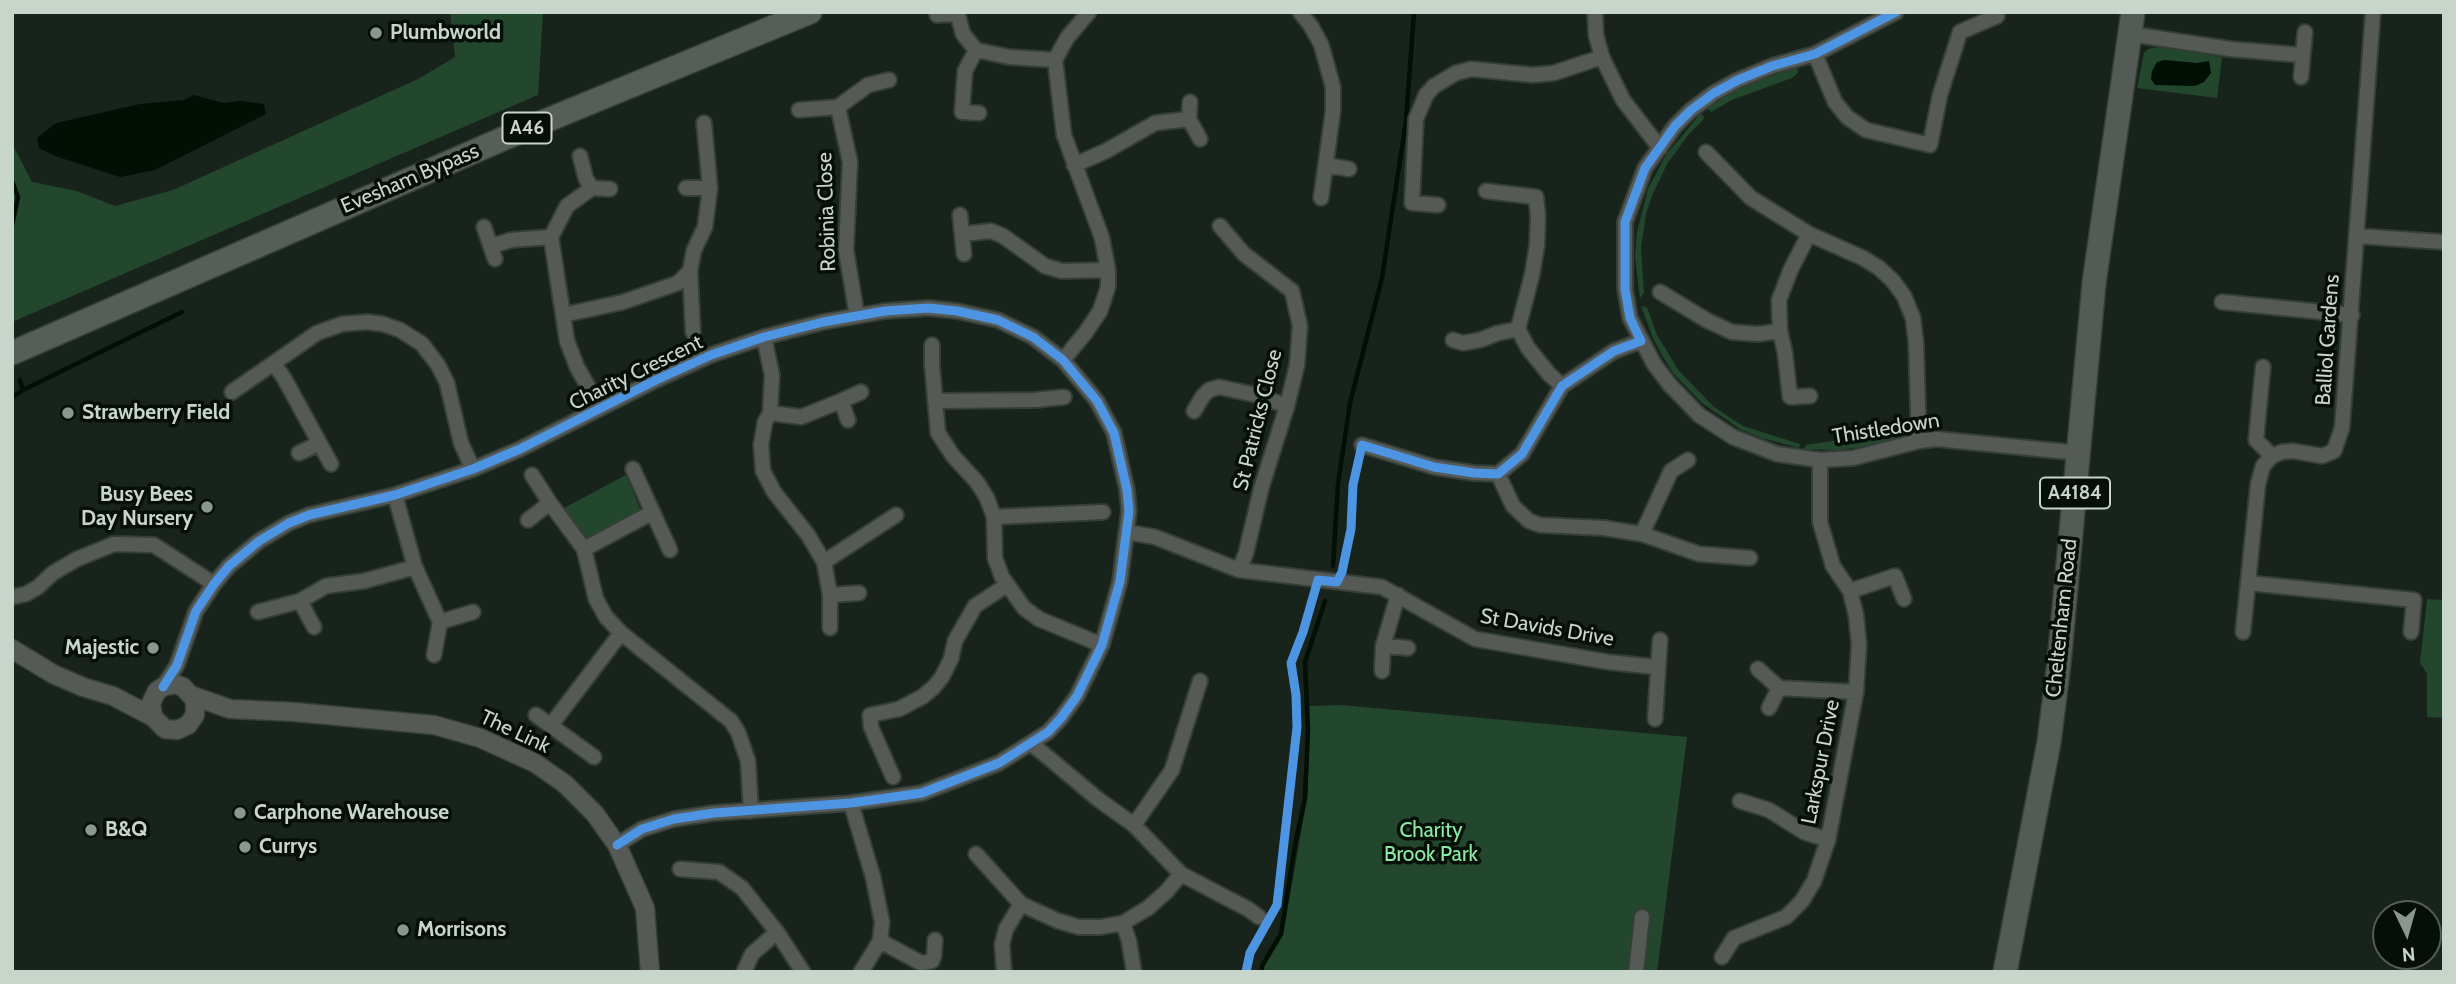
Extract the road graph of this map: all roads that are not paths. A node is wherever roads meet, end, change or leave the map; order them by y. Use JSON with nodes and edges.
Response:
{"nodes":[{"id":1,"x":810,"y":12,"type":"edge"},
{"id":2,"x":1088,"y":12,"type":"edge"},
{"id":3,"x":1300,"y":12,"type":"edge"},
{"id":4,"x":1595,"y":12,"type":"edge"},
{"id":5,"x":1896,"y":12,"type":"edge"},
{"id":6,"x":2373,"y":12,"type":"edge"},
{"id":7,"x":957,"y":13,"type":"edge"},
{"id":8,"x":937,"y":15,"type":"dead end"},
{"id":9,"x":1997,"y":16,"type":"dead end"},
{"id":10,"x":2131,"y":23,"type":"edge"},
{"id":11,"x":2305,"y":32,"type":"dead end"},
{"id":12,"x":976,"y":50,"type":"junction"},
{"id":13,"x":1815,"y":54,"type":"junction"},
{"id":14,"x":2301,"y":55,"type":"junction"},
{"id":15,"x":1602,"y":57,"type":"junction"},
{"id":16,"x":1055,"y":60,"type":"junction"},
{"id":17,"x":2301,"y":76,"type":"dead end"},
{"id":18,"x":889,"y":80,"type":"dead end"},
{"id":19,"x":1190,"y":102,"type":"dead end"},
{"id":20,"x":838,"y":107,"type":"junction"},
{"id":21,"x":799,"y":110,"type":"dead end"},
{"id":22,"x":979,"y":113,"type":"dead end"},
{"id":23,"x":1189,"y":119,"type":"junction"},
{"id":24,"x":704,"y":123,"type":"dead end"},
{"id":25,"x":1199,"y":139,"type":"dead end"},
{"id":26,"x":1660,"y":148,"type":"junction"},
{"id":27,"x":1706,"y":152,"type":"dead end"},
{"id":28,"x":580,"y":156,"type":"dead end"},
{"id":29,"x":1074,"y":165,"type":"junction"},
{"id":30,"x":1326,"y":165,"type":"junction"},
{"id":31,"x":1349,"y":169,"type":"dead end"},
{"id":32,"x":592,"y":188,"type":"junction"},
{"id":33,"x":686,"y":188,"type":"dead end"},
{"id":34,"x":710,"y":188,"type":"junction"},
{"id":35,"x":610,"y":189,"type":"dead end"},
{"id":36,"x":1486,"y":191,"type":"dead end"},
{"id":37,"x":1321,"y":198,"type":"dead end"},
{"id":38,"x":1438,"y":205,"type":"dead end"},
{"id":39,"x":960,"y":215,"type":"dead end"},
{"id":40,"x":1220,"y":226,"type":"dead end"},
{"id":41,"x":484,"y":227,"type":"dead end"},
{"id":42,"x":962,"y":234,"type":"junction"},
{"id":43,"x":1809,"y":234,"type":"junction"},
{"id":44,"x":2357,"y":236,"type":"junction"},
{"id":45,"x":551,"y":237,"type":"junction"},
{"id":46,"x":2444,"y":242,"type":"edge"},
{"id":47,"x":964,"y":254,"type":"dead end"},
{"id":48,"x":1108,"y":270,"type":"junction"},
{"id":49,"x":690,"y":271,"type":"junction"},
{"id":50,"x":1660,"y":292,"type":"dead end"},
{"id":51,"x":2222,"y":302,"type":"dead end"},
{"id":52,"x":563,"y":315,"type":"junction"},
{"id":53,"x":2352,"y":315,"type":"junction"},
{"id":54,"x":857,"y":316,"type":"junction"},
{"id":55,"x":1518,"y":329,"type":"junction"},
{"id":56,"x":1780,"y":331,"type":"junction"},
{"id":57,"x":693,"y":332,"type":"dead end"},
{"id":58,"x":764,"y":337,"type":"junction"},
{"id":59,"x":1452,"y":340,"type":"dead end"},
{"id":60,"x":1640,"y":341,"type":"junction"},
{"id":61,"x":932,"y":345,"type":"dead end"},
{"id":62,"x":12,"y":353,"type":"edge"},
{"id":63,"x":1063,"y":360,"type":"junction"},
{"id":64,"x":274,"y":364,"type":"junction"},
{"id":65,"x":2263,"y":367,"type":"dead end"},
{"id":66,"x":1562,"y":386,"type":"junction"},
{"id":67,"x":232,"y":392,"type":"dead end"},
{"id":68,"x":861,"y":392,"type":"dead end"},
{"id":69,"x":1810,"y":396,"type":"dead end"},
{"id":70,"x":1064,"y":397,"type":"dead end"},
{"id":71,"x":841,"y":401,"type":"junction"},
{"id":72,"x":935,"y":401,"type":"junction"},
{"id":73,"x":1287,"y":406,"type":"junction"},
{"id":74,"x":600,"y":408,"type":"junction"},
{"id":75,"x":1194,"y":411,"type":"dead end"},
{"id":76,"x":770,"y":413,"type":"junction"},
{"id":77,"x":848,"y":419,"type":"dead end"},
{"id":78,"x":1919,"y":441,"type":"junction"},
{"id":79,"x":318,"y":444,"type":"junction"},
{"id":80,"x":1362,"y":445,"type":"dead end"},
{"id":81,"x":299,"y":453,"type":"dead end"},
{"id":82,"x":2078,"y":453,"type":"junction"},
{"id":83,"x":2272,"y":456,"type":"junction"},
{"id":84,"x":1688,"y":460,"type":"dead end"},
{"id":85,"x":1820,"y":460,"type":"junction"},
{"id":86,"x":331,"y":464,"type":"dead end"},
{"id":87,"x":633,"y":469,"type":"dead end"},
{"id":88,"x":473,"y":470,"type":"junction"},
{"id":89,"x":1498,"y":474,"type":"junction"},
{"id":90,"x":532,"y":475,"type":"dead end"},
{"id":91,"x":394,"y":495,"type":"junction"},
{"id":92,"x":550,"y":503,"type":"junction"},
{"id":93,"x":653,"y":512,"type":"junction"},
{"id":94,"x":1103,"y":512,"type":"dead end"},
{"id":95,"x":896,"y":515,"type":"dead end"},
{"id":96,"x":994,"y":517,"type":"junction"},
{"id":97,"x":528,"y":520,"type":"dead end"},
{"id":98,"x":1127,"y":532,"type":"junction"},
{"id":99,"x":1642,"y":534,"type":"junction"},
{"id":100,"x":584,"y":549,"type":"junction"},
{"id":101,"x":670,"y":550,"type":"dead end"},
{"id":102,"x":1750,"y":558,"type":"dead end"},
{"id":103,"x":824,"y":562,"type":"junction"},
{"id":104,"x":415,"y":567,"type":"junction"},
{"id":105,"x":1239,"y":570,"type":"junction"},
{"id":106,"x":2248,"y":583,"type":"junction"},
{"id":107,"x":214,"y":584,"type":"junction"},
{"id":108,"x":1007,"y":585,"type":"junction"},
{"id":109,"x":1850,"y":591,"type":"junction"},
{"id":110,"x":859,"y":593,"type":"dead end"},
{"id":111,"x":830,"y":595,"type":"junction"},
{"id":112,"x":1398,"y":595,"type":"junction"},
{"id":113,"x":12,"y":597,"type":"edge"},
{"id":114,"x":1904,"y":599,"type":"dead end"},
{"id":115,"x":300,"y":601,"type":"junction"},
{"id":116,"x":258,"y":612,"type":"dead end"},
{"id":117,"x":473,"y":612,"type":"dead end"},
{"id":118,"x":440,"y":622,"type":"junction"},
{"id":119,"x":314,"y":627,"type":"dead end"},
{"id":120,"x":830,"y":628,"type":"dead end"},
{"id":121,"x":2243,"y":632,"type":"dead end"},
{"id":122,"x":2411,"y":632,"type":"dead end"},
{"id":123,"x":621,"y":633,"type":"junction"},
{"id":124,"x":1661,"y":640,"type":"dead end"},
{"id":125,"x":1102,"y":645,"type":"junction"},
{"id":126,"x":1383,"y":646,"type":"junction"},
{"id":127,"x":1408,"y":648,"type":"dead end"},
{"id":128,"x":12,"y":649,"type":"edge"},
{"id":129,"x":434,"y":655,"type":"dead end"},
{"id":130,"x":177,"y":665,"type":"junction"},
{"id":131,"x":1657,"y":667,"type":"junction"},
{"id":132,"x":1759,"y":669,"type":"dead end"},
{"id":133,"x":1381,"y":671,"type":"dead end"},
{"id":134,"x":1200,"y":681,"type":"dead end"},
{"id":135,"x":1779,"y":688,"type":"junction"},
{"id":136,"x":158,"y":692,"type":"junction"},
{"id":137,"x":188,"y":692,"type":"junction"},
{"id":138,"x":1856,"y":692,"type":"junction"},
{"id":139,"x":113,"y":696,"type":"junction"},
{"id":140,"x":1769,"y":708,"type":"dead end"},
{"id":141,"x":230,"y":709,"type":"junction"},
{"id":142,"x":536,"y":715,"type":"dead end"},
{"id":143,"x":153,"y":717,"type":"junction"},
{"id":144,"x":193,"y":718,"type":"junction"},
{"id":145,"x":1654,"y":719,"type":"dead end"},
{"id":146,"x":551,"y":725,"type":"junction"},
{"id":147,"x":1032,"y":744,"type":"junction"},
{"id":148,"x":594,"y":757,"type":"dead end"},
{"id":149,"x":893,"y":777,"type":"dead end"},
{"id":150,"x":1740,"y":801,"type":"dead end"},
{"id":151,"x":851,"y":803,"type":"junction"},
{"id":152,"x":751,"y":811,"type":"junction"},
{"id":153,"x":1133,"y":825,"type":"junction"},
{"id":154,"x":1828,"y":840,"type":"junction"},
{"id":155,"x":618,"y":845,"type":"junction"},
{"id":156,"x":976,"y":854,"type":"dead end"},
{"id":157,"x":680,"y":869,"type":"dead end"},
{"id":158,"x":1181,"y":874,"type":"junction"},
{"id":159,"x":1021,"y":904,"type":"junction"},
{"id":160,"x":1259,"y":917,"type":"dead end"},
{"id":161,"x":1642,"y":917,"type":"dead end"},
{"id":162,"x":1123,"y":923,"type":"junction"},
{"id":163,"x":777,"y":932,"type":"junction"},
{"id":164,"x":935,"y":940,"type":"dead end"},
{"id":165,"x":880,"y":941,"type":"junction"},
{"id":166,"x":1722,"y":957,"type":"dead end"},
{"id":167,"x":650,"y":972,"type":"edge"},
{"id":168,"x":744,"y":972,"type":"edge"},
{"id":169,"x":803,"y":972,"type":"edge"},
{"id":170,"x":861,"y":972,"type":"edge"},
{"id":171,"x":1004,"y":972,"type":"edge"},
{"id":172,"x":1134,"y":972,"type":"edge"},
{"id":173,"x":1636,"y":972,"type":"edge"},
{"id":174,"x":2005,"y":972,"type":"edge"}],
"edges":[{"from":1,"to":62,"type":"highway","name":"Evesham Bypass","number":"A46"},
{"from":2,"to":16,"type":"street"},
{"from":3,"to":30,"type":"street"},
{"from":4,"to":15,"type":"street"},
{"from":5,"to":13,"type":"street","name":"Thistledown"},
{"from":6,"to":44,"type":"street","name":"Balliol Gardens"},
{"from":7,"to":8,"type":"street"},
{"from":7,"to":12,"type":"street"},
{"from":9,"to":13,"type":"street"},
{"from":10,"to":14,"type":"street"},
{"from":10,"to":82,"type":"main road","name":"Cheltenham Road","number":"A4184"},
{"from":11,"to":14,"type":"street"},
{"from":12,"to":16,"type":"street"},
{"from":12,"to":22,"type":"street"},
{"from":13,"to":26,"type":"street","name":"Thistledown"},
{"from":14,"to":17,"type":"street"},
{"from":15,"to":26,"type":"street"},
{"from":15,"to":38,"type":"street"},
{"from":16,"to":29,"type":"street"},
{"from":18,"to":20,"type":"street"},
{"from":19,"to":23,"type":"street"},
{"from":20,"to":21,"type":"street"},
{"from":20,"to":54,"type":"street","name":"Robinia Close"},
{"from":23,"to":25,"type":"street"},
{"from":23,"to":29,"type":"street"},
{"from":24,"to":34,"type":"street"},
{"from":26,"to":60,"type":"street","name":"Thistledown"},
{"from":27,"to":43,"type":"street"},
{"from":28,"to":32,"type":"street"},
{"from":29,"to":48,"type":"street"},
{"from":30,"to":31,"type":"street"},
{"from":30,"to":37,"type":"street"},
{"from":32,"to":35,"type":"street"},
{"from":32,"to":45,"type":"street"},
{"from":33,"to":34,"type":"street"},
{"from":34,"to":49,"type":"street"},
{"from":36,"to":55,"type":"street"},
{"from":39,"to":42,"type":"street"},
{"from":40,"to":73,"type":"street","name":"St Patricks Close"},
{"from":41,"to":45,"type":"street"},
{"from":42,"to":47,"type":"street"},
{"from":42,"to":48,"type":"street"},
{"from":43,"to":56,"type":"street"},
{"from":43,"to":78,"type":"street"},
{"from":44,"to":46,"type":"street"},
{"from":44,"to":53,"type":"street","name":"Balliol Gardens"},
{"from":45,"to":52,"type":"street"},
{"from":48,"to":63,"type":"street"},
{"from":49,"to":52,"type":"street"},
{"from":49,"to":57,"type":"street"},
{"from":50,"to":56,"type":"street"},
{"from":51,"to":53,"type":"street"},
{"from":52,"to":74,"type":"street"},
{"from":53,"to":83,"type":"street","name":"Balliol Gardens"},
{"from":54,"to":58,"type":"street","name":"Charity Crescent"},
{"from":54,"to":63,"type":"street","name":"Charity Crescent"},
{"from":55,"to":59,"type":"street"},
{"from":55,"to":66,"type":"street"},
{"from":56,"to":69,"type":"street"},
{"from":58,"to":74,"type":"street","name":"Charity Crescent"},
{"from":58,"to":76,"type":"street"},
{"from":60,"to":66,"type":"street"},
{"from":60,"to":85,"type":"street","name":"Thistledown"},
{"from":61,"to":72,"type":"street"},
{"from":63,"to":98,"type":"street","name":"Charity Crescent"},
{"from":64,"to":67,"type":"street"},
{"from":64,"to":79,"type":"street"},
{"from":64,"to":88,"type":"street"},
{"from":65,"to":83,"type":"street"},
{"from":66,"to":89,"type":"street"},
{"from":68,"to":71,"type":"street"},
{"from":70,"to":72,"type":"street"},
{"from":71,"to":76,"type":"street"},
{"from":71,"to":77,"type":"street"},
{"from":72,"to":96,"type":"street"},
{"from":73,"to":75,"type":"street"},
{"from":73,"to":105,"type":"street","name":"St Patricks Close"},
{"from":74,"to":88,"type":"street","name":"Charity Crescent"},
{"from":76,"to":103,"type":"street"},
{"from":78,"to":82,"type":"street","name":"Thistledown"},
{"from":78,"to":85,"type":"street","name":"Thistledown"},
{"from":79,"to":81,"type":"street"},
{"from":79,"to":86,"type":"street"},
{"from":80,"to":89,"type":"street"},
{"from":82,"to":174,"type":"main road","name":"Cheltenham Road","number":"A4184"},
{"from":83,"to":106,"type":"street"},
{"from":84,"to":99,"type":"street"},
{"from":85,"to":109,"type":"street","name":"Larkspur Drive"},
{"from":87,"to":93,"type":"street"},
{"from":88,"to":91,"type":"street","name":"Charity Crescent"},
{"from":89,"to":99,"type":"street"},
{"from":90,"to":92,"type":"street"},
{"from":91,"to":104,"type":"street"},
{"from":91,"to":107,"type":"street","name":"Charity Crescent"},
{"from":92,"to":97,"type":"street"},
{"from":92,"to":100,"type":"street"},
{"from":93,"to":100,"type":"street"},
{"from":93,"to":101,"type":"street"},
{"from":94,"to":96,"type":"street"},
{"from":95,"to":103,"type":"street"},
{"from":96,"to":108,"type":"street"},
{"from":98,"to":105,"type":"street","name":"St Davids Drive"},
{"from":98,"to":125,"type":"street","name":"Charity Crescent"},
{"from":99,"to":102,"type":"street"},
{"from":100,"to":123,"type":"street"},
{"from":103,"to":111,"type":"street"},
{"from":104,"to":115,"type":"street"},
{"from":104,"to":118,"type":"street"},
{"from":105,"to":112,"type":"street","name":"St Davids Drive"},
{"from":106,"to":121,"type":"street"},
{"from":106,"to":122,"type":"street"},
{"from":107,"to":113,"type":"street"},
{"from":107,"to":130,"type":"street","name":"Charity Crescent"},
{"from":108,"to":125,"type":"street"},
{"from":108,"to":149,"type":"street"},
{"from":109,"to":114,"type":"street"},
{"from":109,"to":138,"type":"street","name":"Larkspur Drive"},
{"from":110,"to":111,"type":"street"},
{"from":111,"to":120,"type":"street"},
{"from":112,"to":126,"type":"street"},
{"from":112,"to":131,"type":"street","name":"St Davids Drive"},
{"from":115,"to":116,"type":"street"},
{"from":115,"to":119,"type":"street"},
{"from":117,"to":118,"type":"street"},
{"from":118,"to":129,"type":"street"},
{"from":123,"to":146,"type":"street"},
{"from":123,"to":152,"type":"street"},
{"from":124,"to":131,"type":"street"},
{"from":125,"to":147,"type":"street","name":"Charity Crescent"},
{"from":126,"to":127,"type":"street"},
{"from":126,"to":133,"type":"street"},
{"from":128,"to":139,"type":"street","name":"The Link"},
{"from":130,"to":136,"type":"street","name":"Charity Crescent"},
{"from":130,"to":137,"type":"street"},
{"from":131,"to":145,"type":"street"},
{"from":132,"to":135,"type":"street"},
{"from":134,"to":153,"type":"street"},
{"from":135,"to":138,"type":"street","name":"Larkspur Drive"},
{"from":135,"to":140,"type":"street"},
{"from":136,"to":137,"type":"street","name":"The Link"},
{"from":136,"to":139,"type":"street","name":"The Link"},
{"from":136,"to":143,"type":"street"},
{"from":137,"to":141,"type":"street","name":"The Link"},
{"from":137,"to":144,"type":"street"},
{"from":138,"to":154,"type":"street","name":"Larkspur Drive"},
{"from":139,"to":143,"type":"street","name":"The Link"},
{"from":141,"to":144,"type":"street","name":"The Link"},
{"from":141,"to":155,"type":"street","name":"The Link"},
{"from":142,"to":146,"type":"street"},
{"from":143,"to":144,"type":"street","name":"The Link"},
{"from":146,"to":148,"type":"street"},
{"from":147,"to":151,"type":"street","name":"Charity Crescent"},
{"from":147,"to":153,"type":"street"},
{"from":150,"to":154,"type":"street","name":"Larkspur Drive"},
{"from":151,"to":152,"type":"street","name":"Charity Crescent"},
{"from":151,"to":165,"type":"street"},
{"from":152,"to":155,"type":"street","name":"Charity Crescent"},
{"from":153,"to":158,"type":"street"},
{"from":154,"to":166,"type":"street","name":"Larkspur Drive"},
{"from":155,"to":167,"type":"street","name":"The Link"},
{"from":156,"to":159,"type":"street"},
{"from":157,"to":163,"type":"street"},
{"from":158,"to":160,"type":"street"},
{"from":158,"to":162,"type":"street"},
{"from":159,"to":162,"type":"street"},
{"from":159,"to":171,"type":"street"},
{"from":161,"to":173,"type":"street"},
{"from":162,"to":172,"type":"street"},
{"from":163,"to":168,"type":"street"},
{"from":163,"to":169,"type":"street"},
{"from":164,"to":165,"type":"street"},
{"from":165,"to":170,"type":"street"}]}
